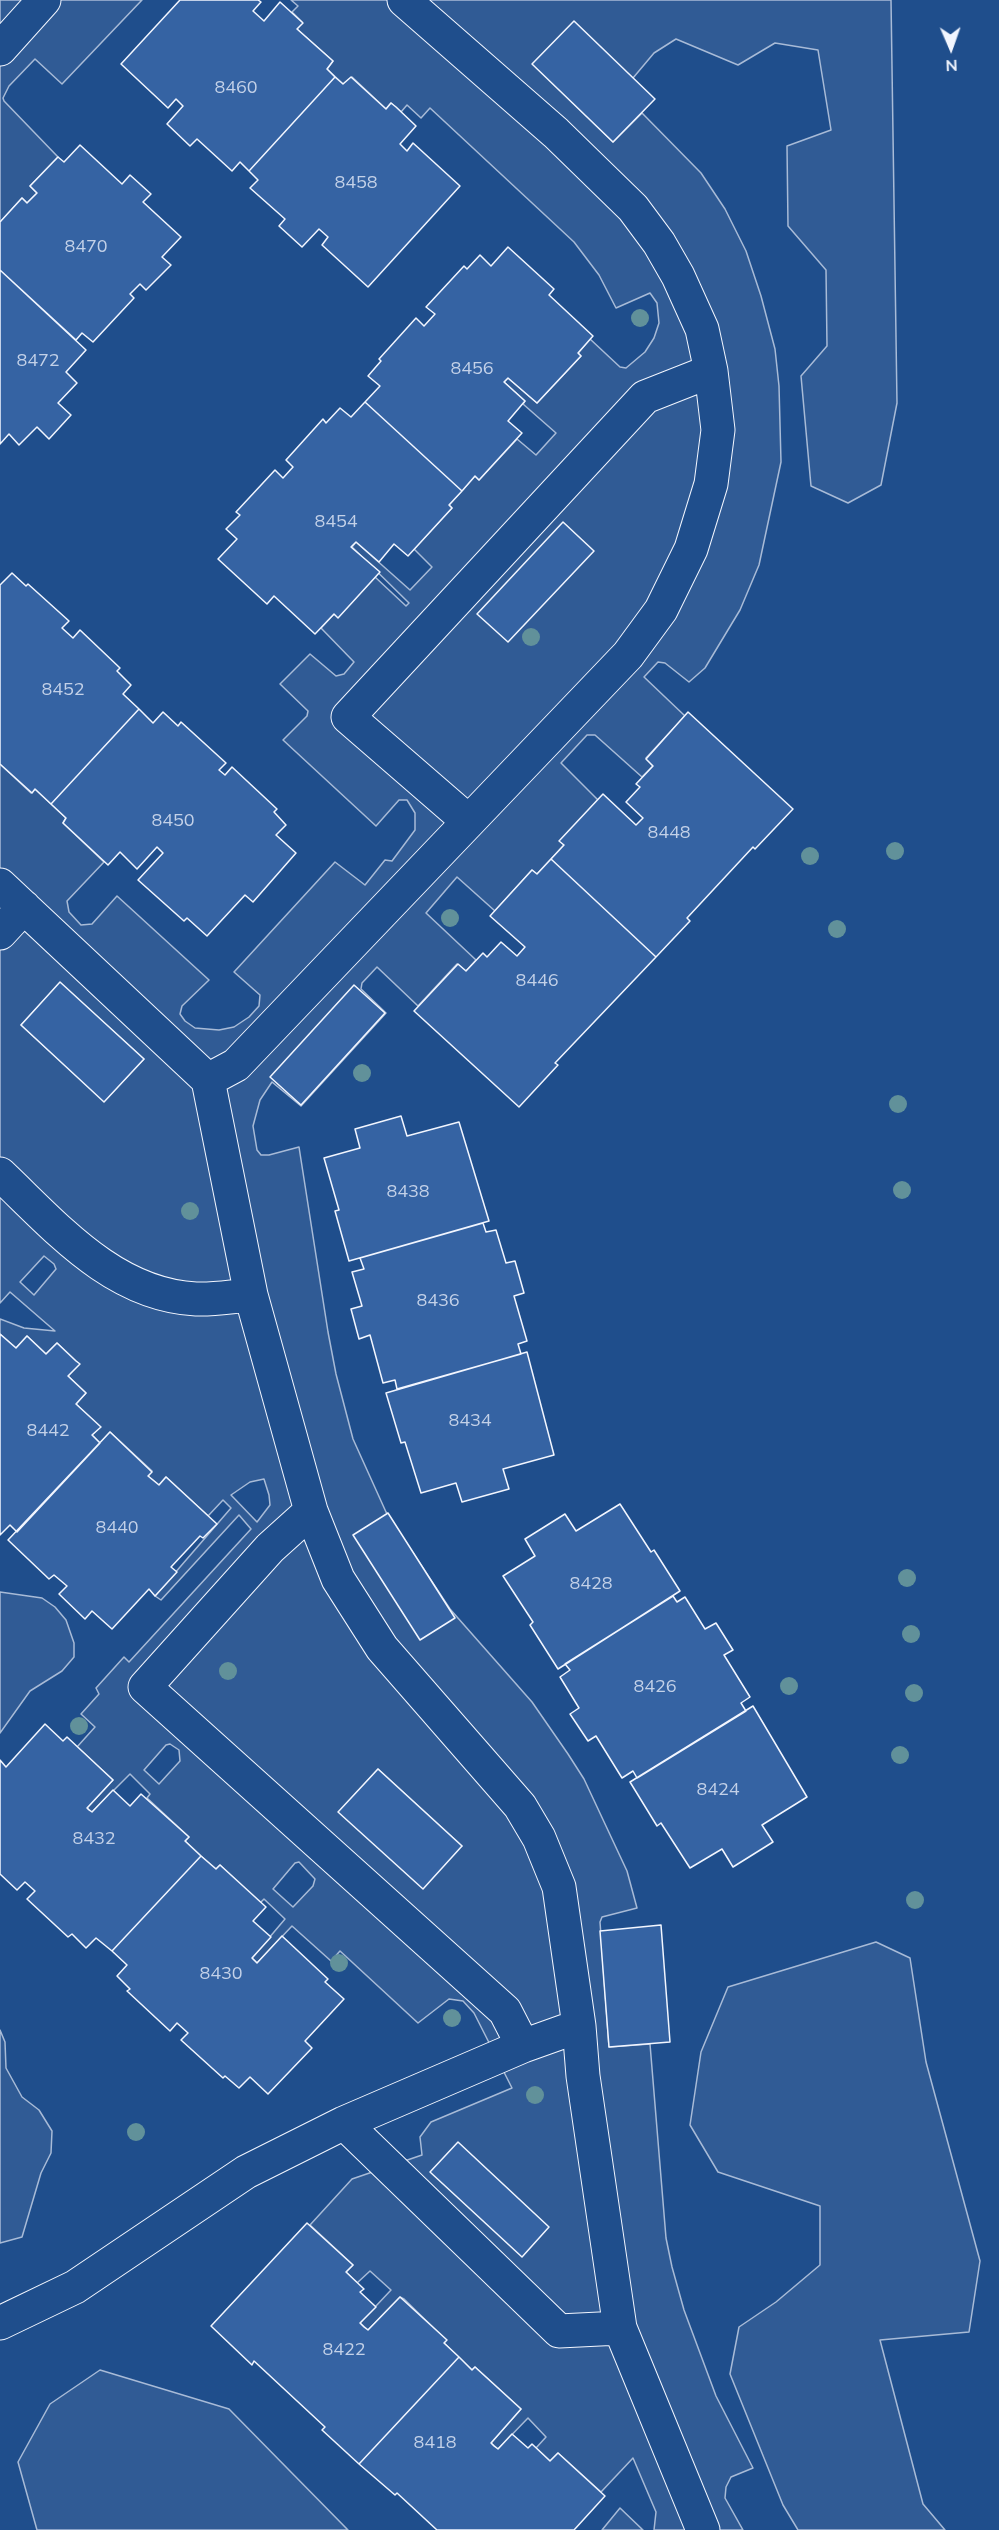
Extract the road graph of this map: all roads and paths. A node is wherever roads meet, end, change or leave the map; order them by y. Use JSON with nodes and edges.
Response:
{"nodes":[{"id":1,"x":44,"y":0,"type":"edge"},
{"id":2,"x":404,"y":0,"type":"edge"},
{"id":3,"x":0,"y":49,"type":"edge"},
{"id":4,"x":711,"y":372,"type":"junction"},
{"id":5,"x":468,"y":821,"type":"junction"},
{"id":6,"x":0,"y":885,"type":"edge"},
{"id":7,"x":24,"y":907,"type":"junction"},
{"id":8,"x":0,"y":933,"type":"edge"},
{"id":9,"x":208,"y":1080,"type":"junction"},
{"id":10,"x":0,"y":1174,"type":"edge"},
{"id":11,"x":251,"y":1295,"type":"junction"},
{"id":12,"x":311,"y":1511,"type":"junction"},
{"id":13,"x":579,"y":2026,"type":"junction"},
{"id":14,"x":524,"y":2046,"type":"junction"},
{"id":15,"x":344,"y":2123,"type":"junction"},
{"id":16,"x":0,"y":2323,"type":"edge"},
{"id":17,"x":621,"y":2328,"type":"junction"},
{"id":18,"x":699,"y":2528,"type":"edge"}],
"edges":[{"from":1,"to":3,"type":"lane"},
{"from":2,"to":4,"type":"lane"},
{"from":4,"to":5,"type":"lane"},
{"from":4,"to":5,"type":"lane"},
{"from":5,"to":9,"type":"lane"},
{"from":6,"to":7,"type":"lane"},
{"from":7,"to":8,"type":"lane"},
{"from":7,"to":9,"type":"lane"},
{"from":9,"to":11,"type":"lane"},
{"from":10,"to":11,"type":"lane"},
{"from":11,"to":12,"type":"lane"},
{"from":12,"to":13,"type":"lane"},
{"from":12,"to":14,"type":"lane"},
{"from":13,"to":14,"type":"lane"},
{"from":13,"to":17,"type":"lane"},
{"from":14,"to":15,"type":"lane"},
{"from":15,"to":16,"type":"lane"},
{"from":15,"to":17,"type":"lane"},
{"from":17,"to":18,"type":"lane"}]}
